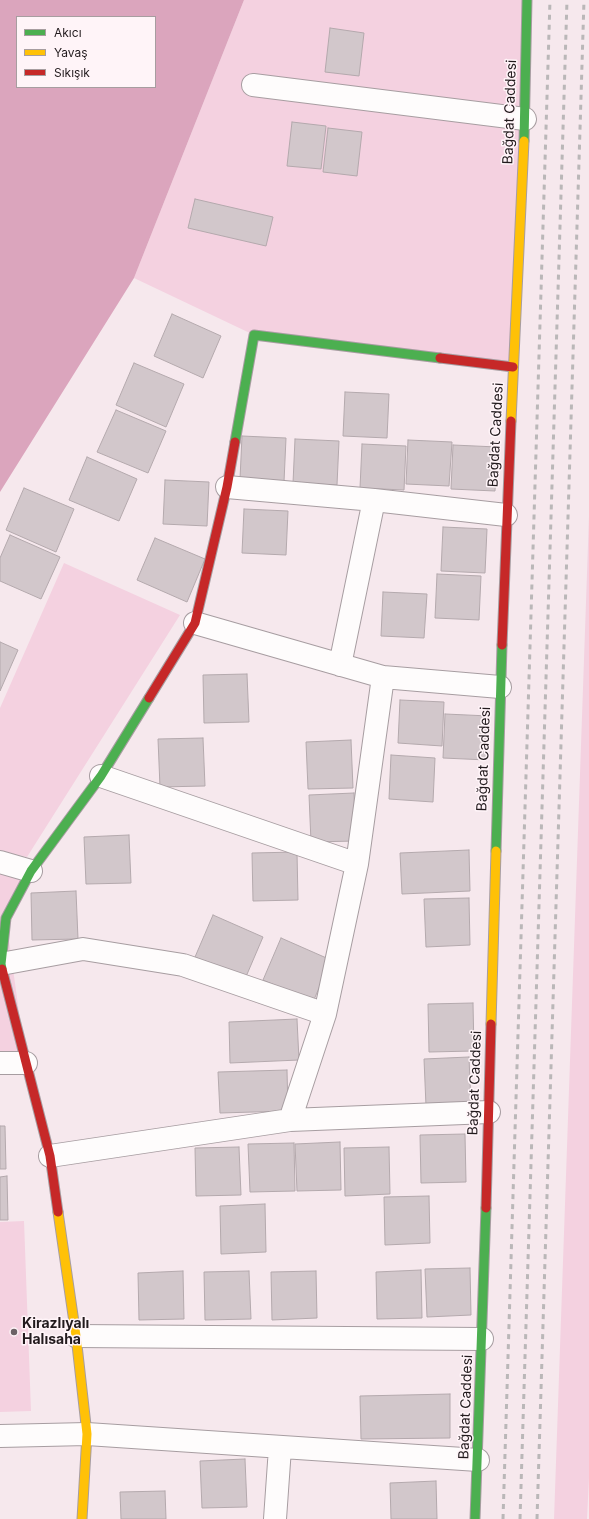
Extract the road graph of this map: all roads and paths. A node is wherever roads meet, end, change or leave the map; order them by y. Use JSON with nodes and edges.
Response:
{"nodes":[{"id":1,"x":527,"y":0,"type":"edge"},
{"id":2,"x":253,"y":85,"type":"dead end"},
{"id":3,"x":525,"y":119,"type":"junction"},
{"id":4,"x":514,"y":367,"type":"junction"},
{"id":5,"x":227,"y":487,"type":"junction"},
{"id":6,"x":374,"y":500,"type":"junction"},
{"id":7,"x":506,"y":515,"type":"junction"},
{"id":8,"x":196,"y":623,"type":"junction"},
{"id":9,"x":340,"y":666,"type":"junction"},
{"id":10,"x":383,"y":677,"type":"junction"},
{"id":11,"x":500,"y":687,"type":"junction"},
{"id":12,"x":101,"y":776,"type":"junction"},
{"id":13,"x":0,"y":862,"type":"edge"},
{"id":14,"x":357,"y":864,"type":"junction"},
{"id":15,"x":31,"y":871,"type":"junction"},
{"id":16,"x":1,"y":964,"type":"junction"},
{"id":17,"x":325,"y":1014,"type":"junction"},
{"id":18,"x":0,"y":1063,"type":"edge"},
{"id":19,"x":26,"y":1063,"type":"junction"},
{"id":20,"x":489,"y":1112,"type":"junction"},
{"id":21,"x":290,"y":1120,"type":"junction"},
{"id":22,"x":50,"y":1156,"type":"junction"},
{"id":23,"x":76,"y":1336,"type":"junction"},
{"id":24,"x":482,"y":1339,"type":"junction"},
{"id":25,"x":87,"y":1434,"type":"junction"},
{"id":26,"x":0,"y":1436,"type":"edge"},
{"id":27,"x":280,"y":1448,"type":"junction"},
{"id":28,"x":478,"y":1460,"type":"junction"},
{"id":29,"x":82,"y":1519,"type":"edge"},
{"id":30,"x":275,"y":1519,"type":"edge"},
{"id":31,"x":475,"y":1519,"type":"edge"}],
"edges":[{"from":1,"to":3,"type":"street","name":"Bağdat Caddesi"},
{"from":2,"to":3,"type":"street"},
{"from":3,"to":4,"type":"street","name":"Bağdat Caddesi"},
{"from":4,"to":5,"type":"street"},
{"from":4,"to":7,"type":"street","name":"Bağdat Caddesi"},
{"from":5,"to":6,"type":"street"},
{"from":5,"to":8,"type":"street"},
{"from":6,"to":7,"type":"street"},
{"from":6,"to":9,"type":"street"},
{"from":7,"to":11,"type":"street","name":"Bağdat Caddesi"},
{"from":8,"to":9,"type":"street"},
{"from":8,"to":12,"type":"street"},
{"from":9,"to":10,"type":"street"},
{"from":10,"to":11,"type":"street"},
{"from":10,"to":14,"type":"street"},
{"from":11,"to":20,"type":"street","name":"Bağdat Caddesi"},
{"from":12,"to":14,"type":"street"},
{"from":12,"to":15,"type":"street"},
{"from":13,"to":15,"type":"street"},
{"from":14,"to":17,"type":"street"},
{"from":15,"to":16,"type":"street"},
{"from":16,"to":17,"type":"street"},
{"from":16,"to":19,"type":"street"},
{"from":17,"to":21,"type":"street"},
{"from":18,"to":19,"type":"street"},
{"from":19,"to":22,"type":"street"},
{"from":20,"to":21,"type":"street"},
{"from":20,"to":24,"type":"street","name":"Bağdat Caddesi"},
{"from":21,"to":22,"type":"street"},
{"from":22,"to":23,"type":"street"},
{"from":23,"to":24,"type":"street"},
{"from":23,"to":25,"type":"street"},
{"from":24,"to":28,"type":"street","name":"Bağdat Caddesi"},
{"from":25,"to":26,"type":"street"},
{"from":25,"to":27,"type":"street"},
{"from":25,"to":29,"type":"street"},
{"from":27,"to":28,"type":"street"},
{"from":27,"to":30,"type":"street"},
{"from":28,"to":31,"type":"street","name":"Bağdat Caddesi"}]}
